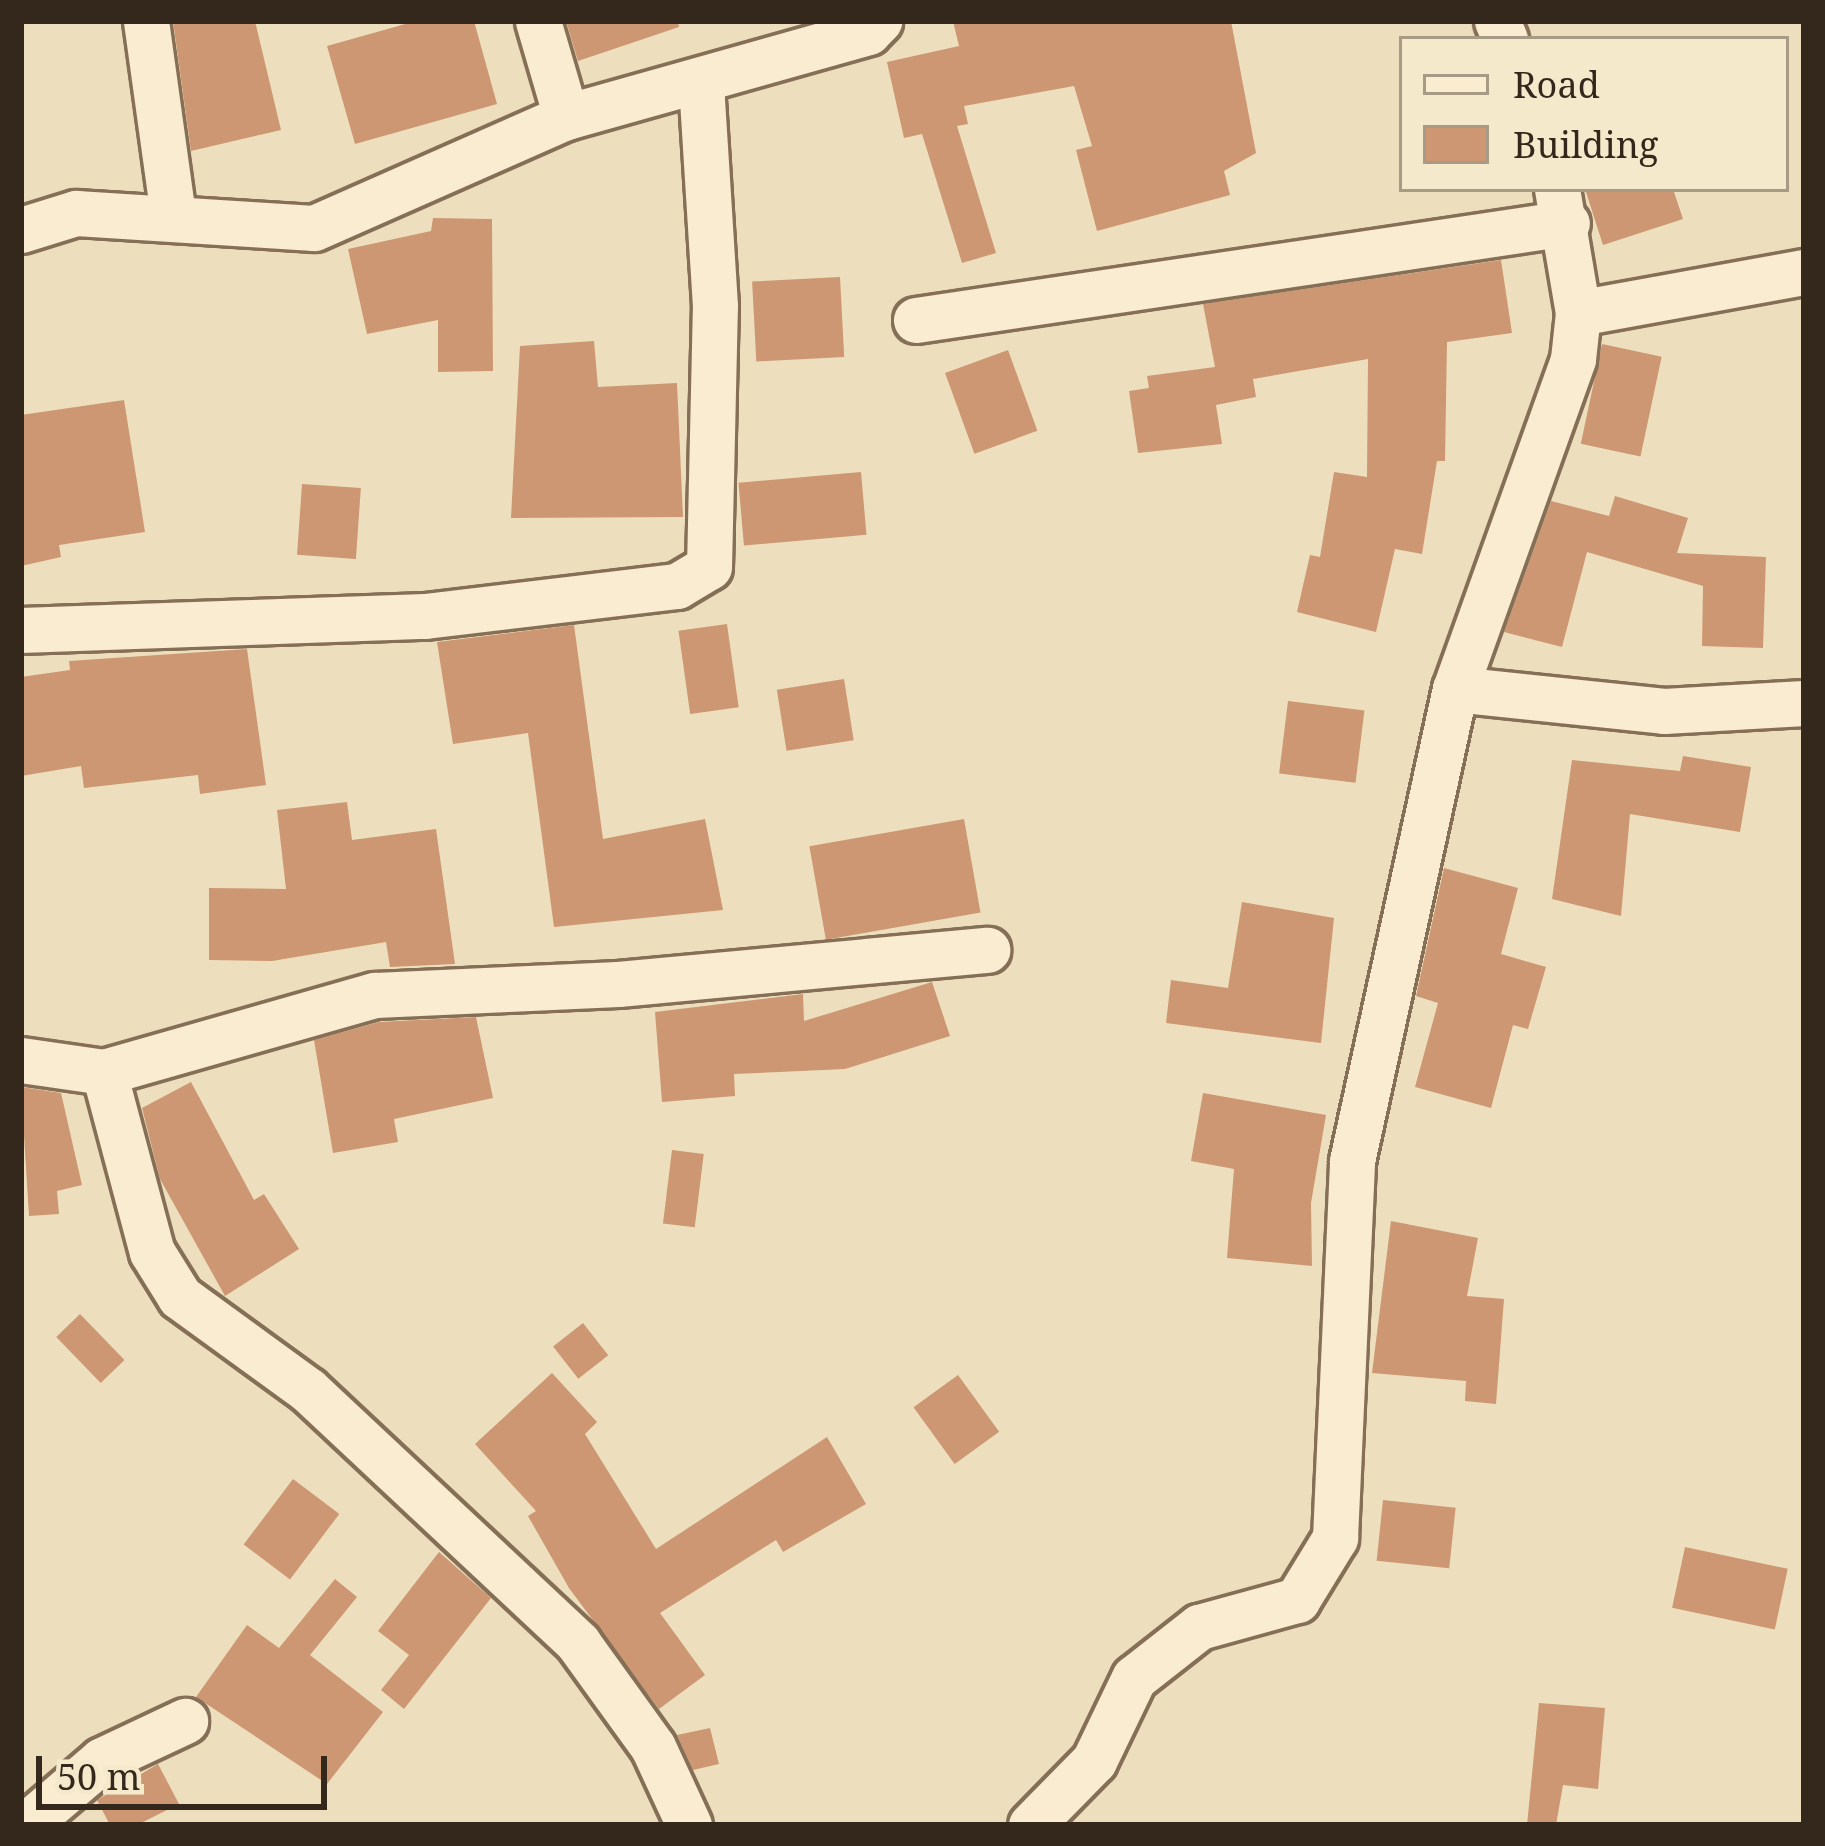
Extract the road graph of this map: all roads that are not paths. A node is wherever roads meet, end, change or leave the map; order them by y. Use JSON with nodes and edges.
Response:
{"nodes":[{"id":1,"x":146,"y":21,"type":"edge"},
{"id":2,"x":538,"y":21,"type":"edge"},
{"id":3,"x":879,"y":21,"type":"edge"},
{"id":4,"x":701,"y":82,"type":"junction"},
{"id":5,"x":566,"y":117,"type":"junction"},
{"id":6,"x":1562,"y":206,"type":"edge"},
{"id":7,"x":173,"y":215,"type":"junction"},
{"id":8,"x":21,"y":230,"type":"edge"},
{"id":9,"x":1804,"y":272,"type":"edge"},
{"id":10,"x":1578,"y":314,"type":"junction"},
{"id":11,"x":916,"y":320,"type":"dead end"},
{"id":12,"x":21,"y":630,"type":"edge"},
{"id":13,"x":1455,"y":689,"type":"junction"},
{"id":14,"x":1804,"y":703,"type":"edge"},
{"id":15,"x":987,"y":950,"type":"dead end"},
{"id":16,"x":21,"y":1060,"type":"edge"},
{"id":17,"x":104,"y":1072,"type":"junction"},
{"id":18,"x":184,"y":1721,"type":"dead end"},
{"id":19,"x":26,"y":1825,"type":"edge"},
{"id":20,"x":688,"y":1825,"type":"edge"},
{"id":21,"x":1031,"y":1825,"type":"edge"}],
"edges":[{"from":1,"to":7,"type":"street"},
{"from":2,"to":5,"type":"street"},
{"from":3,"to":4,"type":"street"},
{"from":4,"to":5,"type":"street"},
{"from":4,"to":12,"type":"street"},
{"from":5,"to":7,"type":"street"},
{"from":6,"to":10,"type":"street"},
{"from":6,"to":11,"type":"street"},
{"from":7,"to":8,"type":"street"},
{"from":9,"to":10,"type":"street"},
{"from":10,"to":13,"type":"street"},
{"from":13,"to":14,"type":"street"},
{"from":13,"to":21,"type":"street"},
{"from":15,"to":17,"type":"street"},
{"from":16,"to":17,"type":"street"},
{"from":17,"to":20,"type":"street"},
{"from":18,"to":19,"type":"street"}]}
